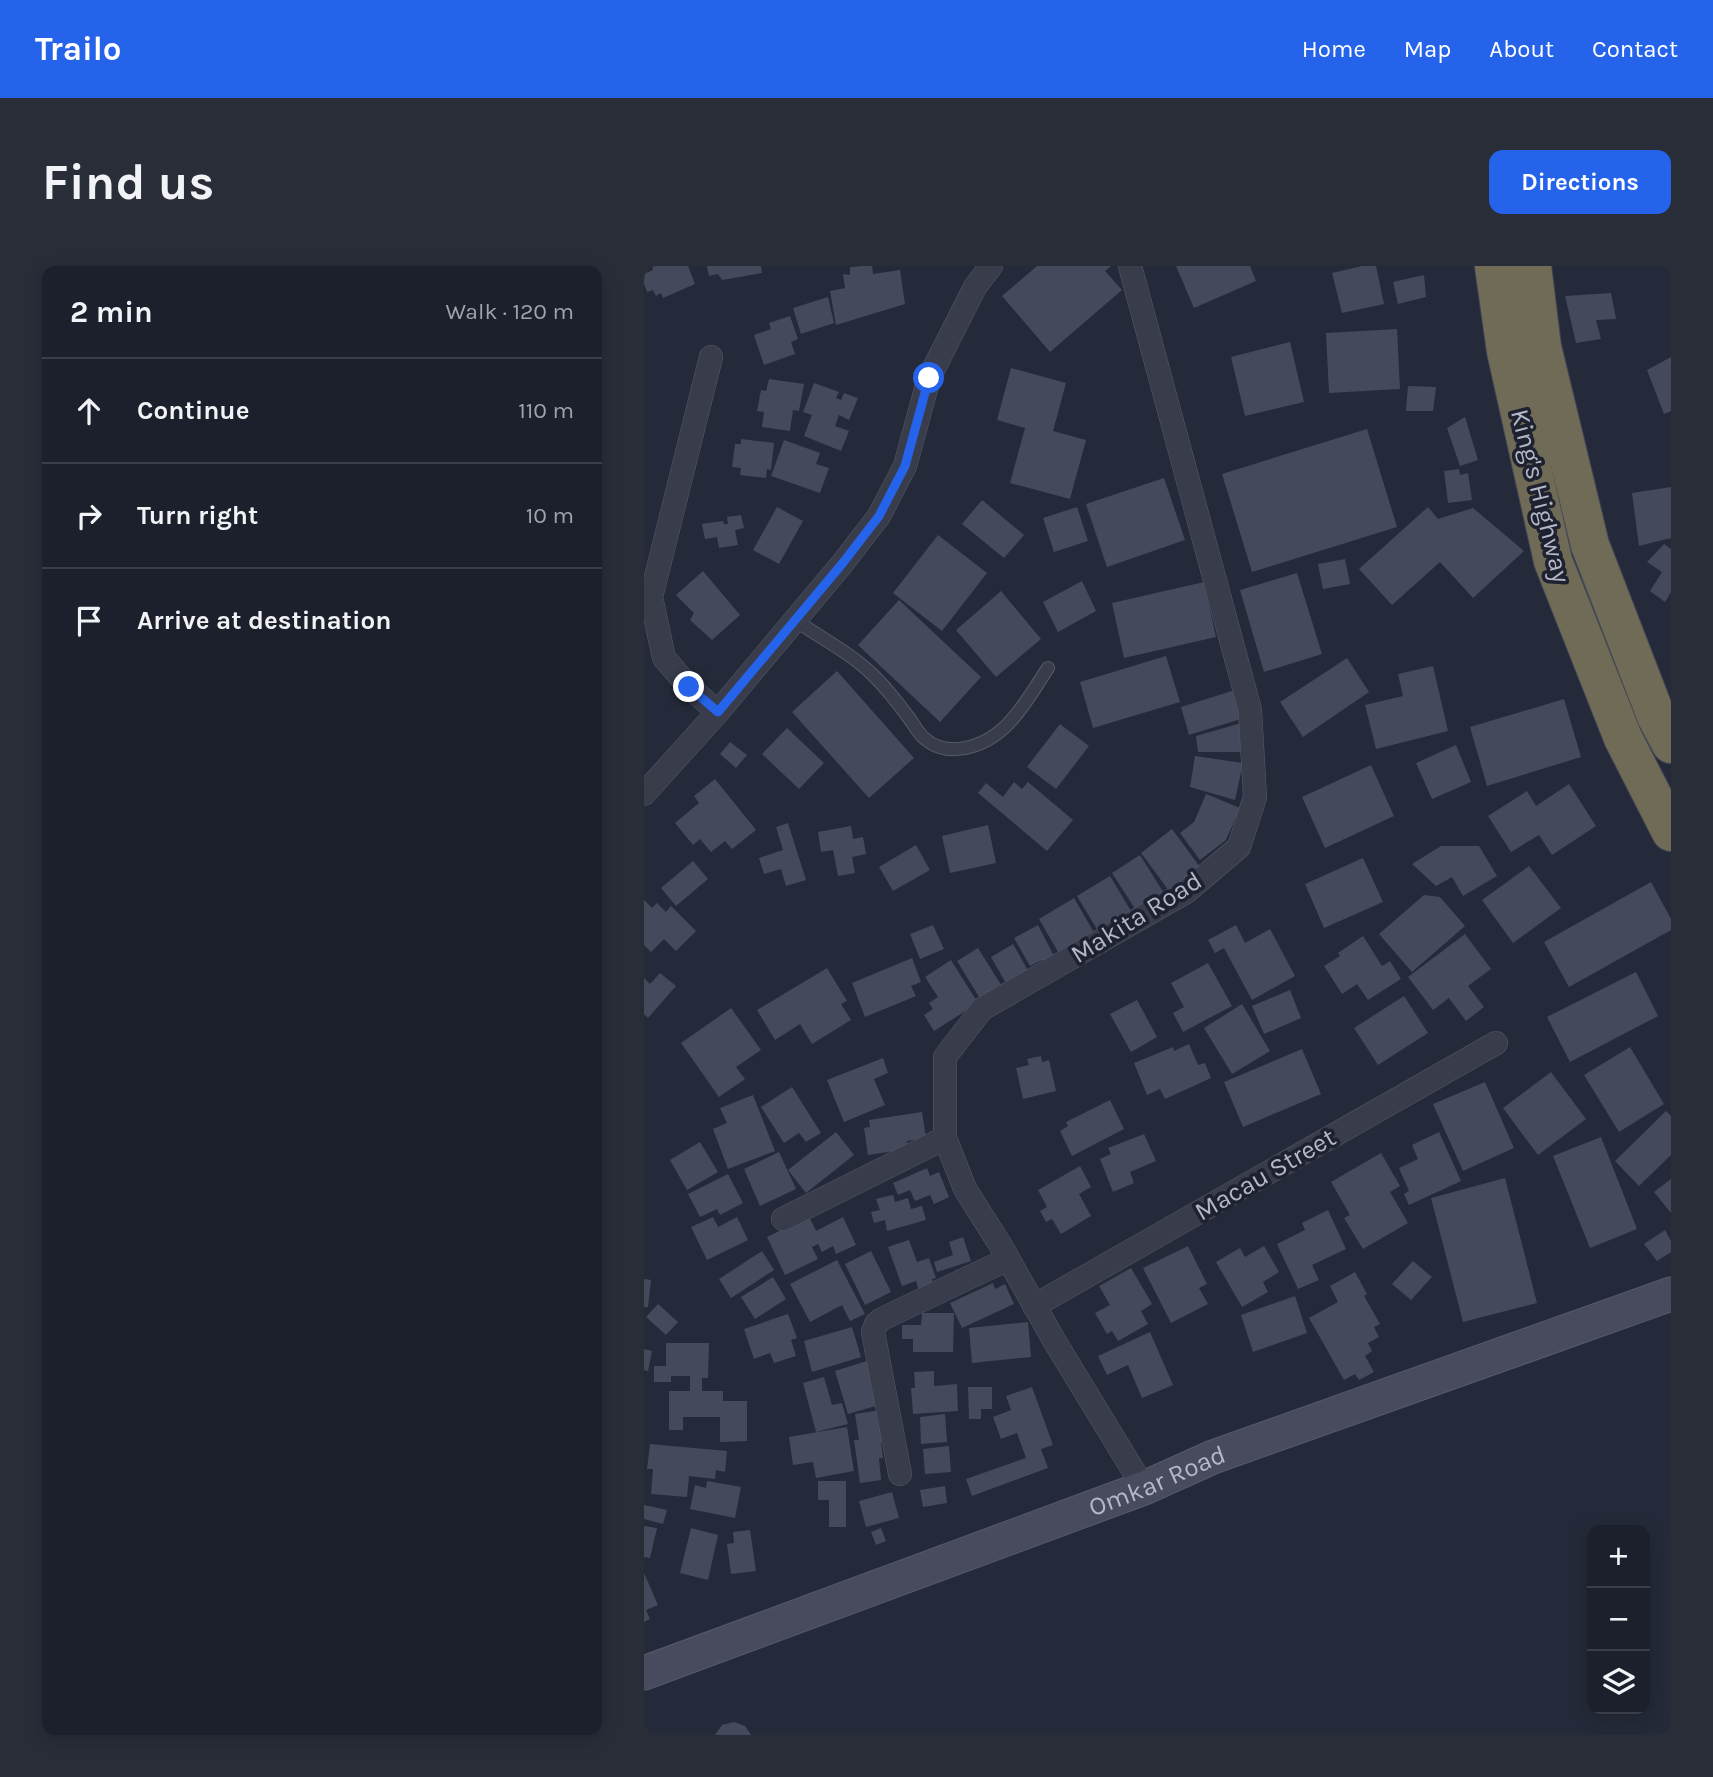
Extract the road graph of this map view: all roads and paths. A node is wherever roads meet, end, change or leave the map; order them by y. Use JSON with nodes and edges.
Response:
{"nodes":[{"id":1,"x":991,"y":266,"type":"edge"},
{"id":2,"x":1130,"y":266,"type":"edge"},
{"id":3,"x":1494,"y":266,"type":"edge"},
{"id":4,"x":1532,"y":266,"type":"edge"},
{"id":5,"x":711,"y":356,"type":"dead end"},
{"id":6,"x":795,"y":620,"type":"junction"},
{"id":7,"x":1048,"y":668,"type":"dead end"},
{"id":8,"x":718,"y":712,"type":"junction"},
{"id":9,"x":1671,"y":744,"type":"edge"},
{"id":10,"x":644,"y":794,"type":"edge"},
{"id":11,"x":1671,"y":832,"type":"edge"},
{"id":12,"x":1496,"y":1042,"type":"dead end"},
{"id":13,"x":945,"y":1138,"type":"junction"},
{"id":14,"x":783,"y":1219,"type":"dead end"},
{"id":15,"x":1008,"y":1259,"type":"junction"},
{"id":16,"x":1671,"y":1294,"type":"edge"},
{"id":17,"x":1034,"y":1306,"type":"junction"},
{"id":18,"x":900,"y":1474,"type":"dead end"},
{"id":19,"x":1144,"y":1488,"type":"junction"},
{"id":20,"x":644,"y":1673,"type":"edge"}],
"edges":[{"from":1,"to":6,"type":"street"},
{"from":2,"to":13,"type":"street","name":"Makita Road"},
{"from":3,"to":11,"type":"highway","name":"King's Highway"},
{"from":4,"to":9,"type":"highway","name":"King's Highway"},
{"from":5,"to":8,"type":"street"},
{"from":6,"to":7,"type":"lane"},
{"from":6,"to":8,"type":"street"},
{"from":8,"to":10,"type":"street"},
{"from":12,"to":17,"type":"street","name":"Macau Street"},
{"from":13,"to":14,"type":"street"},
{"from":13,"to":15,"type":"street","name":"Makita Road"},
{"from":15,"to":17,"type":"street","name":"Makita Road"},
{"from":15,"to":18,"type":"street"},
{"from":16,"to":19,"type":"street","name":"Omkar Road"},
{"from":17,"to":19,"type":"street","name":"Makita Road"},
{"from":19,"to":20,"type":"street","name":"Omkar Road"}]}
